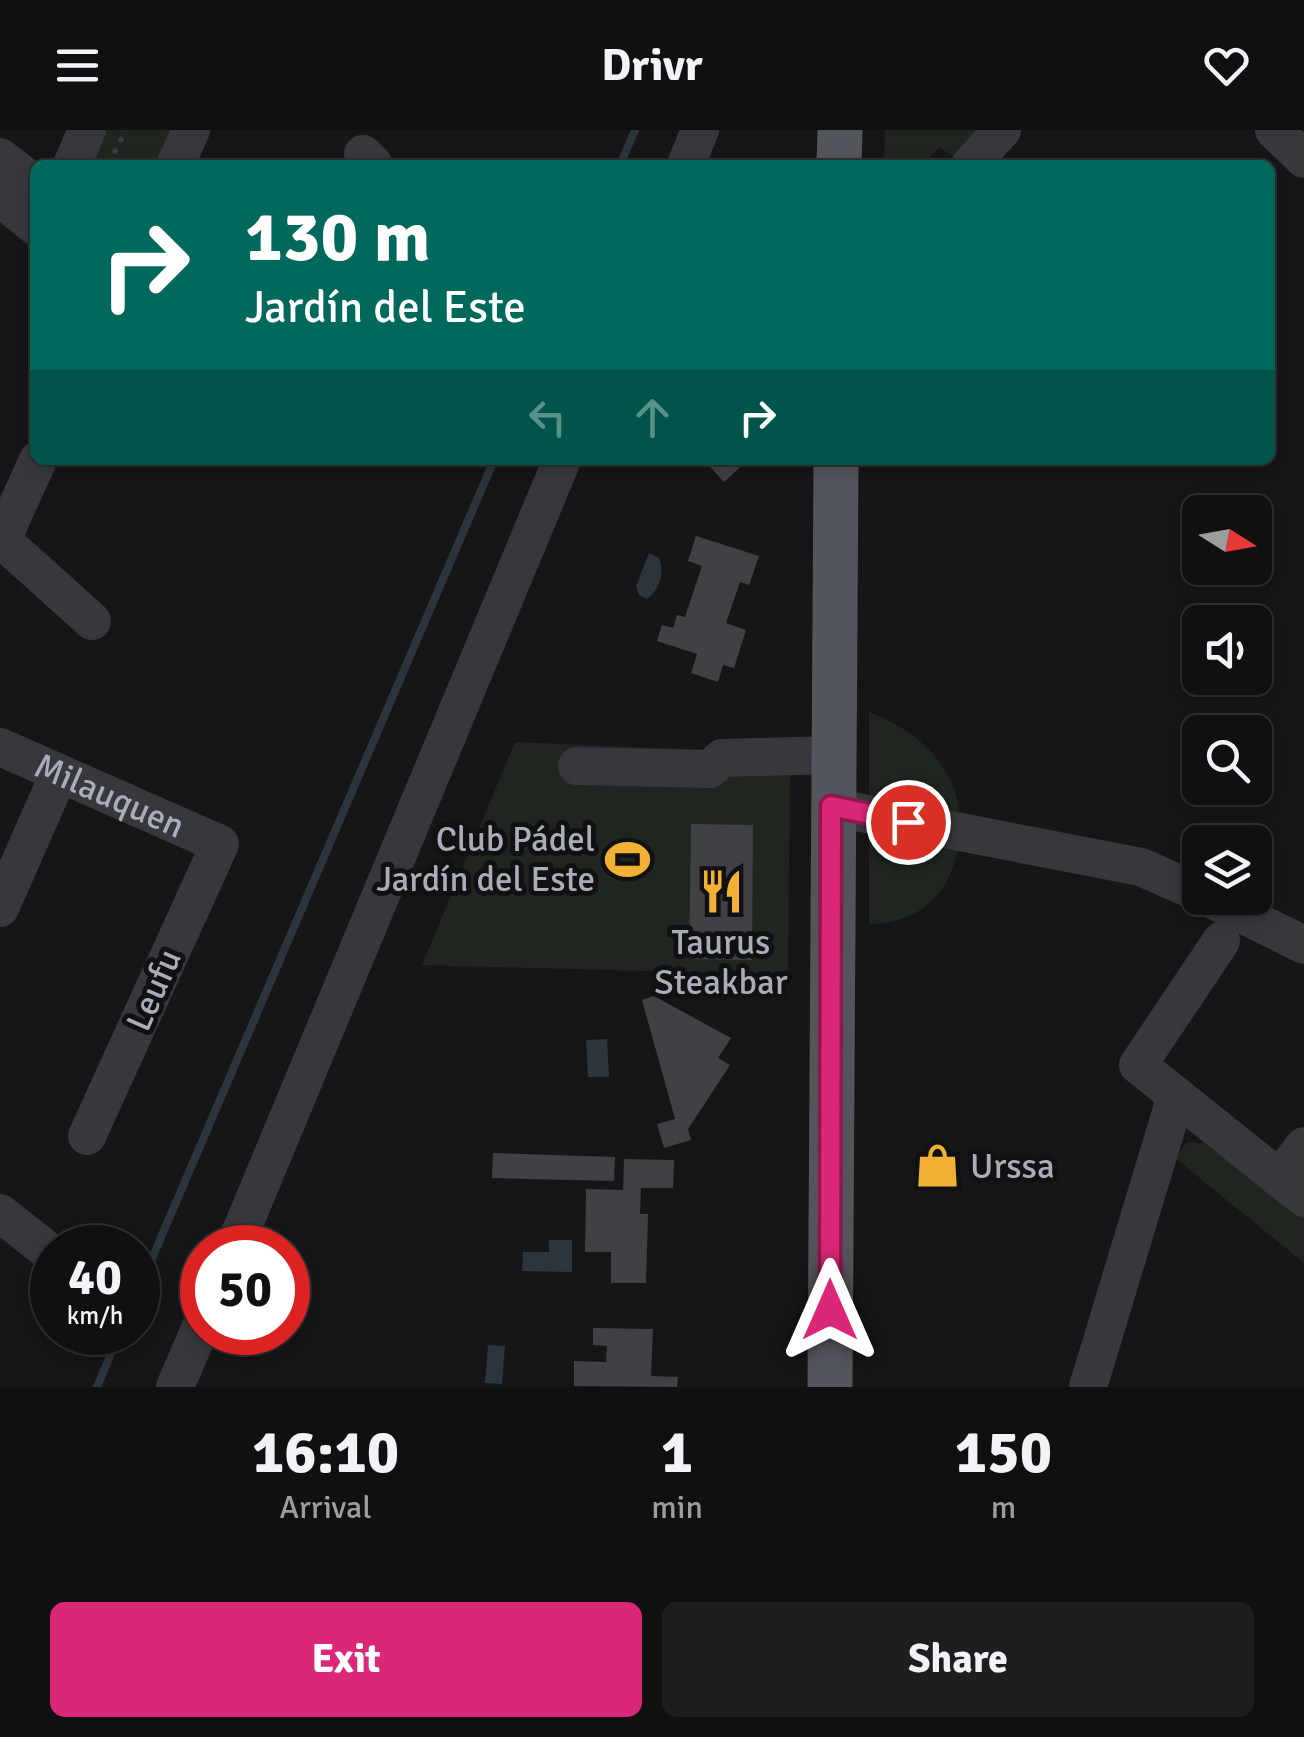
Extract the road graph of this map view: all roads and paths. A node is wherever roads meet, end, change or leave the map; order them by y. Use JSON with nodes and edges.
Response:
{"nodes":[{"id":1,"x":87,"y":130,"type":"edge"},
{"id":2,"x":126,"y":130,"type":"edge"},
{"id":3,"x":191,"y":130,"type":"edge"},
{"id":4,"x":700,"y":130,"type":"edge"},
{"id":5,"x":840,"y":130,"type":"edge"},
{"id":6,"x":1002,"y":130,"type":"edge"},
{"id":7,"x":0,"y":156,"type":"edge"},
{"id":8,"x":74,"y":160,"type":"edge"},
{"id":9,"x":112,"y":160,"type":"edge"},
{"id":10,"x":177,"y":160,"type":"edge"},
{"id":11,"x":688,"y":160,"type":"edge"},
{"id":12,"x":839,"y":160,"type":"edge"},
{"id":13,"x":975,"y":160,"type":"edge"},
{"id":14,"x":30,"y":180,"type":"edge"},
{"id":15,"x":0,"y":198,"type":"edge"},
{"id":16,"x":30,"y":222,"type":"edge"},
{"id":17,"x":36,"y":465,"type":"edge"},
{"id":18,"x":560,"y":465,"type":"edge"},
{"id":19,"x":836,"y":465,"type":"edge"},
{"id":20,"x":1,"y":542,"type":"edge"},
{"id":21,"x":92,"y":621,"type":"dead end"},
{"id":22,"x":0,"y":748,"type":"edge"},
{"id":23,"x":832,"y":755,"type":"junction"},
{"id":24,"x":577,"y":766,"type":"dead end"},
{"id":25,"x":59,"y":774,"type":"junction"},
{"id":26,"x":831,"y":806,"type":"junction"},
{"id":27,"x":220,"y":844,"type":"joint"},
{"id":28,"x":1182,"y":885,"type":"edge"},
{"id":29,"x":0,"y":908,"type":"edge"},
{"id":30,"x":1244,"y":915,"type":"edge"},
{"id":31,"x":1221,"y":942,"type":"dead end"},
{"id":32,"x":1304,"y":945,"type":"edge"},
{"id":33,"x":1176,"y":1096,"type":"junction"},
{"id":34,"x":87,"y":1136,"type":"dead end"},
{"id":35,"x":1304,"y":1146,"type":"edge"},
{"id":36,"x":1292,"y":1188,"type":"edge"},
{"id":37,"x":0,"y":1212,"type":"edge"},
{"id":38,"x":244,"y":1225,"type":"edge"},
{"id":39,"x":30,"y":1236,"type":"edge"},
{"id":40,"x":189,"y":1355,"type":"edge"},
{"id":41,"x":175,"y":1387,"type":"edge"},
{"id":42,"x":830,"y":1387,"type":"edge"},
{"id":43,"x":1088,"y":1387,"type":"edge"}],
"edges":[{"from":1,"to":8,"type":"street"},
{"from":2,"to":9,"type":"path"},
{"from":3,"to":10,"type":"street"},
{"from":4,"to":11,"type":"street"},
{"from":5,"to":12,"type":"main road"},
{"from":6,"to":13,"type":"street"},
{"from":7,"to":14,"type":"street"},
{"from":15,"to":16,"type":"street"},
{"from":17,"to":20,"type":"street"},
{"from":18,"to":38,"type":"street"},
{"from":19,"to":23,"type":"main road"},
{"from":20,"to":21,"type":"street"},
{"from":22,"to":25,"type":"street","name":"Milauquen"},
{"from":23,"to":24,"type":"street"},
{"from":23,"to":26,"type":"main road"},
{"from":25,"to":27,"type":"street","name":"Milauquen"},
{"from":25,"to":29,"type":"street"},
{"from":26,"to":28,"type":"street"},
{"from":26,"to":42,"type":"main road"},
{"from":27,"to":34,"type":"street","name":"Leufu"},
{"from":30,"to":32,"type":"street"},
{"from":31,"to":33,"type":"street"},
{"from":33,"to":36,"type":"street"},
{"from":33,"to":43,"type":"street"},
{"from":35,"to":36,"type":"street"},
{"from":37,"to":39,"type":"street"},
{"from":40,"to":41,"type":"street"}]}
